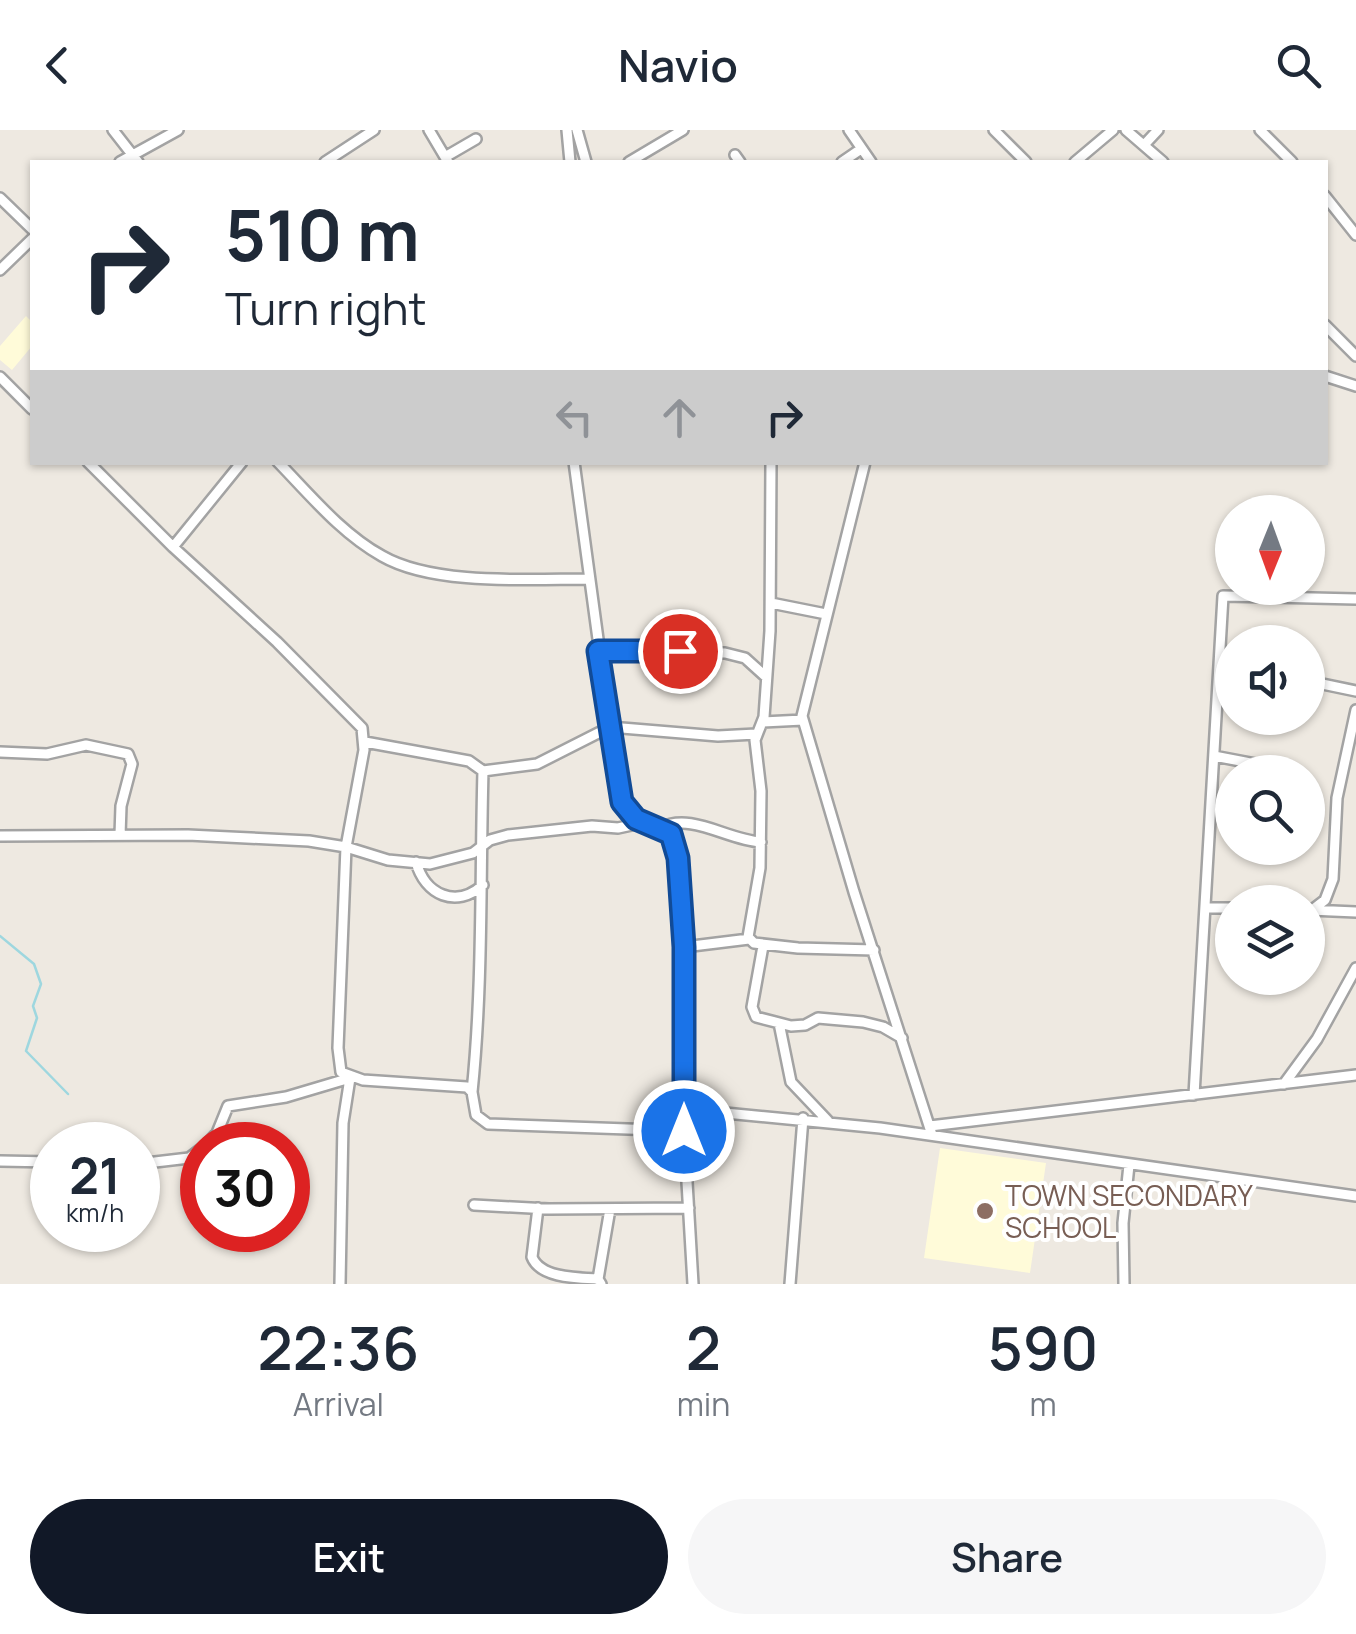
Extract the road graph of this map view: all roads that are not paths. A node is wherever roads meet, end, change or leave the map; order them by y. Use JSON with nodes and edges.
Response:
{"nodes":[{"id":1,"x":113,"y":130,"type":"edge"},
{"id":2,"x":178,"y":130,"type":"edge"},
{"id":3,"x":374,"y":130,"type":"edge"},
{"id":4,"x":429,"y":130,"type":"edge"},
{"id":5,"x":567,"y":130,"type":"edge"},
{"id":6,"x":576,"y":130,"type":"edge"},
{"id":7,"x":684,"y":130,"type":"edge"},
{"id":8,"x":849,"y":130,"type":"edge"},
{"id":9,"x":994,"y":130,"type":"edge"},
{"id":10,"x":1114,"y":130,"type":"edge"},
{"id":11,"x":1126,"y":130,"type":"edge"},
{"id":12,"x":1158,"y":130,"type":"edge"},
{"id":13,"x":1260,"y":130,"type":"edge"},
{"id":14,"x":476,"y":140,"type":"dead end"},
{"id":15,"x":1144,"y":144,"type":"junction"},
{"id":16,"x":862,"y":149,"type":"junction"},
{"id":17,"x":136,"y":159,"type":"edge"},
{"id":18,"x":328,"y":160,"type":"edge"},
{"id":19,"x":446,"y":160,"type":"edge"},
{"id":20,"x":570,"y":160,"type":"edge"},
{"id":21,"x":585,"y":160,"type":"edge"},
{"id":22,"x":633,"y":160,"type":"edge"},
{"id":23,"x":845,"y":160,"type":"edge"},
{"id":24,"x":870,"y":160,"type":"edge"},
{"id":25,"x":1024,"y":160,"type":"edge"},
{"id":26,"x":1077,"y":160,"type":"edge"},
{"id":27,"x":1161,"y":160,"type":"edge"},
{"id":28,"x":1290,"y":160,"type":"edge"},
{"id":29,"x":0,"y":198,"type":"edge"},
{"id":30,"x":1328,"y":200,"type":"edge"},
{"id":31,"x":30,"y":227,"type":"edge"},
{"id":32,"x":1356,"y":235,"type":"edge"},
{"id":33,"x":30,"y":241,"type":"edge"},
{"id":34,"x":0,"y":270,"type":"edge"},
{"id":35,"x":1328,"y":328,"type":"edge"},
{"id":36,"x":1356,"y":337,"type":"edge"},
{"id":37,"x":1347,"y":347,"type":"junction"},
{"id":38,"x":1356,"y":356,"type":"edge"},
{"id":39,"x":0,"y":377,"type":"edge"},
{"id":40,"x":1328,"y":377,"type":"edge"},
{"id":41,"x":1356,"y":386,"type":"edge"},
{"id":42,"x":30,"y":407,"type":"edge"},
{"id":43,"x":91,"y":465,"type":"edge"},
{"id":44,"x":240,"y":465,"type":"edge"},
{"id":45,"x":281,"y":465,"type":"edge"},
{"id":46,"x":574,"y":465,"type":"edge"},
{"id":47,"x":771,"y":465,"type":"edge"},
{"id":48,"x":864,"y":465,"type":"edge"},
{"id":49,"x":173,"y":547,"type":"junction"},
{"id":50,"x":590,"y":578,"type":"junction"},
{"id":51,"x":1356,"y":599,"type":"edge"},
{"id":52,"x":770,"y":603,"type":"junction"},
{"id":53,"x":826,"y":614,"type":"junction"},
{"id":54,"x":768,"y":646,"type":"junction"},
{"id":55,"x":598,"y":651,"type":"junction"},
{"id":56,"x":744,"y":658,"type":"junction"},
{"id":57,"x":766,"y":677,"type":"junction"},
{"id":58,"x":1325,"y":685,"type":"edge"},
{"id":59,"x":1356,"y":692,"type":"edge"},
{"id":60,"x":1356,"y":710,"type":"edge"},
{"id":61,"x":804,"y":720,"type":"junction"},
{"id":62,"x":763,"y":722,"type":"junction"},
{"id":63,"x":610,"y":727,"type":"junction"},
{"id":64,"x":756,"y":734,"type":"junction"},
{"id":65,"x":365,"y":742,"type":"junction"},
{"id":66,"x":0,"y":752,"type":"edge"},
{"id":67,"x":1214,"y":756,"type":"joint"},
{"id":68,"x":1344,"y":767,"type":"junction"},
{"id":69,"x":1356,"y":769,"type":"edge"},
{"id":70,"x":484,"y":771,"type":"junction"},
{"id":71,"x":643,"y":822,"type":"junction"},
{"id":72,"x":660,"y":828,"type":"junction"},
{"id":73,"x":120,"y":834,"type":"junction"},
{"id":74,"x":0,"y":836,"type":"edge"},
{"id":75,"x":761,"y":842,"type":"junction"},
{"id":76,"x":346,"y":847,"type":"junction"},
{"id":77,"x":480,"y":847,"type":"junction"},
{"id":78,"x":416,"y":862,"type":"junction"},
{"id":79,"x":482,"y":884,"type":"junction"},
{"id":80,"x":1325,"y":900,"type":"edge"},
{"id":81,"x":1205,"y":908,"type":"junction"},
{"id":82,"x":1215,"y":908,"type":"edge"},
{"id":83,"x":1325,"y":911,"type":"edge"},
{"id":84,"x":1356,"y":912,"type":"edge"},
{"id":85,"x":749,"y":939,"type":"junction"},
{"id":86,"x":762,"y":946,"type":"junction"},
{"id":87,"x":684,"y":947,"type":"junction"},
{"id":88,"x":874,"y":950,"type":"junction"},
{"id":89,"x":1356,"y":968,"type":"edge"},
{"id":90,"x":779,"y":1023,"type":"junction"},
{"id":91,"x":902,"y":1038,"type":"junction"},
{"id":92,"x":1356,"y":1075,"type":"edge"},
{"id":93,"x":350,"y":1078,"type":"junction"},
{"id":94,"x":1284,"y":1084,"type":"junction"},
{"id":95,"x":472,"y":1092,"type":"junction"},
{"id":96,"x":1194,"y":1095,"type":"junction"},
{"id":97,"x":684,"y":1108,"type":"junction"},
{"id":98,"x":803,"y":1118,"type":"junction"},
{"id":99,"x":221,"y":1122,"type":"edge"},
{"id":100,"x":828,"y":1122,"type":"junction"},
{"id":101,"x":684,"y":1131,"type":"junction"},
{"id":102,"x":931,"y":1131,"type":"junction"},
{"id":103,"x":0,"y":1162,"type":"edge"},
{"id":104,"x":30,"y":1162,"type":"edge"},
{"id":105,"x":1129,"y":1165,"type":"junction"},
{"id":106,"x":1356,"y":1196,"type":"edge"},
{"id":107,"x":474,"y":1205,"type":"dead end"},
{"id":108,"x":538,"y":1208,"type":"junction"},
{"id":109,"x":689,"y":1208,"type":"junction"},
{"id":110,"x":610,"y":1209,"type":"junction"},
{"id":111,"x":600,"y":1282,"type":"edge"},
{"id":112,"x":340,"y":1284,"type":"edge"},
{"id":113,"x":693,"y":1284,"type":"edge"},
{"id":114,"x":790,"y":1284,"type":"edge"},
{"id":115,"x":1124,"y":1284,"type":"edge"}],
"edges":[{"from":1,"to":17,"type":"street"},
{"from":2,"to":17,"type":"street"},
{"from":3,"to":18,"type":"street"},
{"from":4,"to":19,"type":"street"},
{"from":5,"to":20,"type":"street"},
{"from":6,"to":21,"type":"street"},
{"from":7,"to":22,"type":"street"},
{"from":8,"to":16,"type":"street"},
{"from":9,"to":25,"type":"street"},
{"from":10,"to":26,"type":"street"},
{"from":11,"to":15,"type":"street"},
{"from":12,"to":15,"type":"street"},
{"from":13,"to":28,"type":"street"},
{"from":14,"to":19,"type":"street"},
{"from":15,"to":27,"type":"street"},
{"from":16,"to":23,"type":"street"},
{"from":16,"to":24,"type":"street"},
{"from":29,"to":31,"type":"street"},
{"from":30,"to":32,"type":"street"},
{"from":33,"to":34,"type":"street"},
{"from":35,"to":37,"type":"street"},
{"from":36,"to":37,"type":"street"},
{"from":37,"to":38,"type":"street"},
{"from":39,"to":42,"type":"street"},
{"from":40,"to":41,"type":"street"},
{"from":43,"to":49,"type":"street"},
{"from":44,"to":49,"type":"street"},
{"from":45,"to":50,"type":"street"},
{"from":46,"to":50,"type":"street"},
{"from":47,"to":52,"type":"street"},
{"from":48,"to":53,"type":"street"},
{"from":49,"to":65,"type":"street"},
{"from":50,"to":55,"type":"street"},
{"from":51,"to":67,"type":"street"},
{"from":52,"to":53,"type":"street"},
{"from":52,"to":54,"type":"street"},
{"from":53,"to":61,"type":"street"},
{"from":54,"to":56,"type":"street"},
{"from":54,"to":57,"type":"street"},
{"from":55,"to":56,"type":"street"},
{"from":55,"to":63,"type":"street"},
{"from":56,"to":57,"type":"street"},
{"from":57,"to":62,"type":"street"},
{"from":58,"to":59,"type":"street"},
{"from":60,"to":68,"type":"street"},
{"from":61,"to":62,"type":"street"},
{"from":61,"to":88,"type":"street"},
{"from":62,"to":64,"type":"street"},
{"from":63,"to":64,"type":"street"},
{"from":63,"to":70,"type":"street"},
{"from":63,"to":71,"type":"street"},
{"from":64,"to":75,"type":"street"},
{"from":65,"to":70,"type":"street"},
{"from":65,"to":76,"type":"street"},
{"from":66,"to":73,"type":"street"},
{"from":67,"to":81,"type":"street"},
{"from":68,"to":69,"type":"street"},
{"from":68,"to":80,"type":"street"},
{"from":70,"to":77,"type":"street"},
{"from":71,"to":72,"type":"street"},
{"from":71,"to":77,"type":"street"},
{"from":72,"to":75,"type":"street"},
{"from":72,"to":87,"type":"street"},
{"from":73,"to":74,"type":"street"},
{"from":73,"to":76,"type":"street"},
{"from":75,"to":85,"type":"street"},
{"from":76,"to":78,"type":"street"},
{"from":76,"to":93,"type":"street"},
{"from":77,"to":78,"type":"street"},
{"from":77,"to":79,"type":"street"},
{"from":78,"to":79,"type":"street"},
{"from":79,"to":95,"type":"street"},
{"from":81,"to":82,"type":"street"},
{"from":81,"to":96,"type":"street"},
{"from":83,"to":84,"type":"street"},
{"from":85,"to":86,"type":"street"},
{"from":85,"to":87,"type":"street"},
{"from":86,"to":88,"type":"street"},
{"from":86,"to":90,"type":"street"},
{"from":87,"to":97,"type":"street"},
{"from":88,"to":91,"type":"street"},
{"from":89,"to":94,"type":"street"},
{"from":90,"to":91,"type":"street"},
{"from":90,"to":100,"type":"street"},
{"from":91,"to":102,"type":"street"},
{"from":92,"to":94,"type":"street"},
{"from":93,"to":95,"type":"street"},
{"from":93,"to":99,"type":"street"},
{"from":93,"to":112,"type":"street"},
{"from":94,"to":96,"type":"street"},
{"from":95,"to":101,"type":"street"},
{"from":96,"to":102,"type":"street"},
{"from":97,"to":98,"type":"street"},
{"from":97,"to":101,"type":"street"},
{"from":98,"to":100,"type":"street"},
{"from":98,"to":114,"type":"street"},
{"from":100,"to":102,"type":"street"},
{"from":101,"to":109,"type":"street"},
{"from":102,"to":105,"type":"street"},
{"from":103,"to":104,"type":"street"},
{"from":105,"to":106,"type":"street"},
{"from":105,"to":115,"type":"street"},
{"from":107,"to":108,"type":"street"},
{"from":108,"to":110,"type":"street"},
{"from":108,"to":111,"type":"street"},
{"from":109,"to":110,"type":"street"},
{"from":109,"to":113,"type":"street"},
{"from":110,"to":111,"type":"street"}]}
